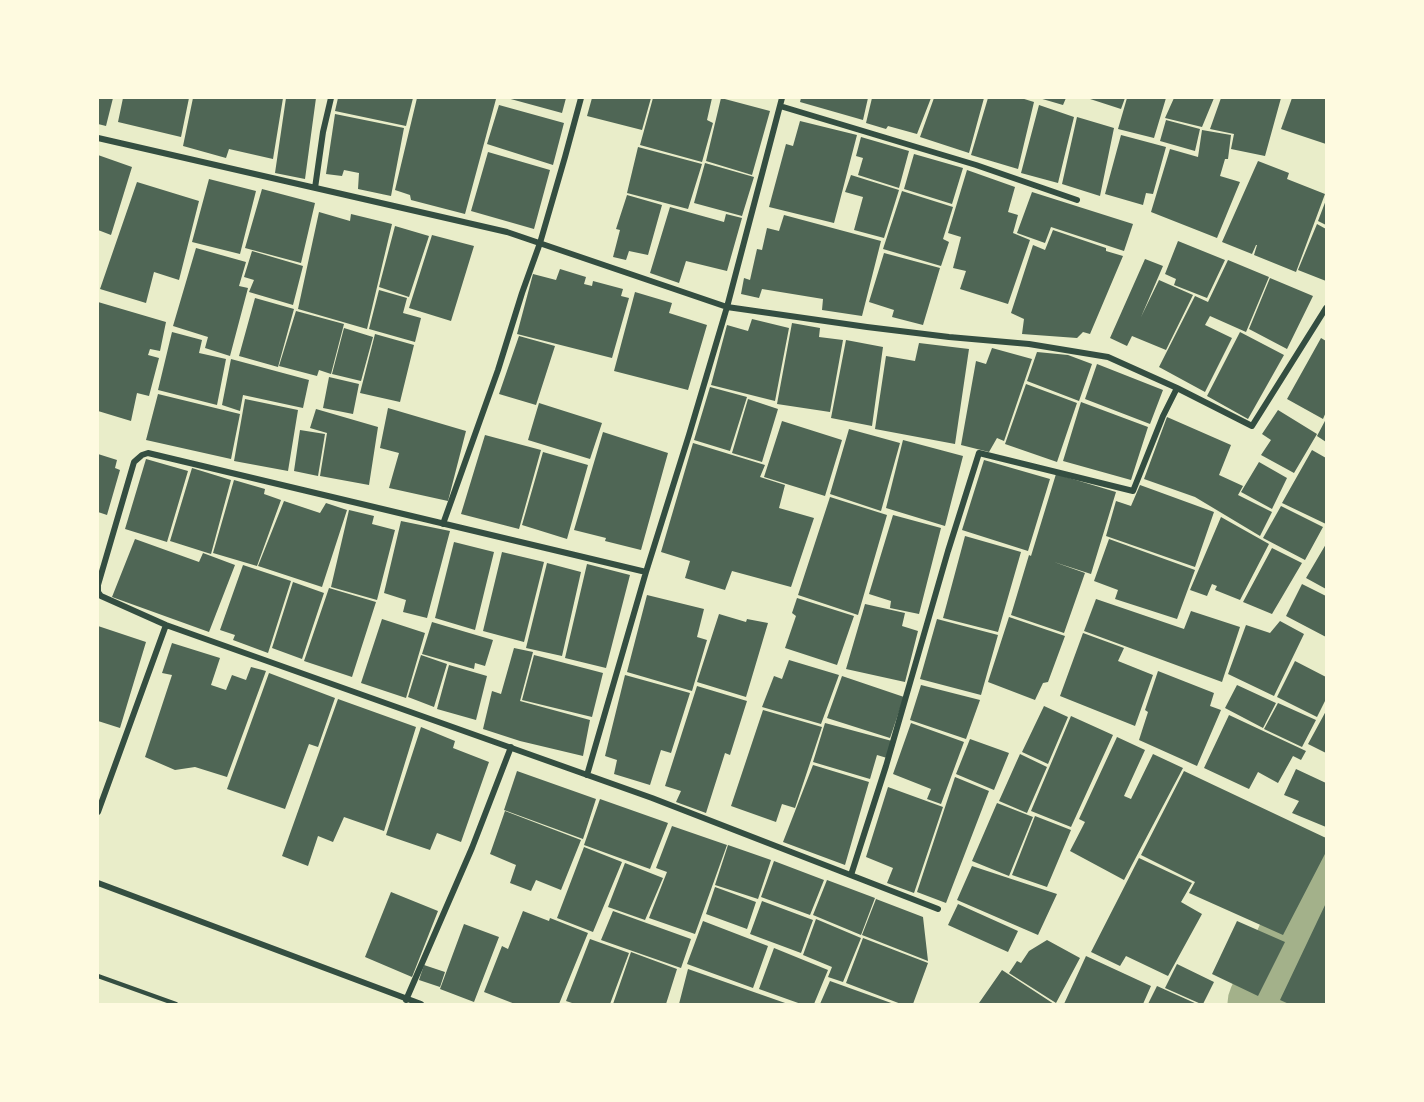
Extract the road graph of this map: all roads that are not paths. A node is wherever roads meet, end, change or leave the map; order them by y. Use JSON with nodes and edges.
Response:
{"nodes":[{"id":1,"x":331,"y":98,"type":"edge"},
{"id":2,"x":580,"y":98,"type":"edge"},
{"id":3,"x":782,"y":98,"type":"edge"},
{"id":4,"x":780,"y":106,"type":"junction"},
{"id":5,"x":98,"y":138,"type":"edge"},
{"id":6,"x":315,"y":188,"type":"junction"},
{"id":7,"x":1077,"y":200,"type":"dead end"},
{"id":8,"x":540,"y":243,"type":"junction"},
{"id":9,"x":727,"y":307,"type":"junction"},
{"id":10,"x":1326,"y":308,"type":"edge"},
{"id":11,"x":1177,"y":388,"type":"junction"},
{"id":12,"x":443,"y":524,"type":"junction"},
{"id":13,"x":646,"y":572,"type":"junction"},
{"id":14,"x":166,"y":625,"type":"junction"},
{"id":15,"x":511,"y":747,"type":"junction"},
{"id":16,"x":587,"y":775,"type":"junction"},
{"id":17,"x":98,"y":812,"type":"edge"},
{"id":18,"x":851,"y":875,"type":"junction"},
{"id":19,"x":98,"y":883,"type":"edge"},
{"id":20,"x":938,"y":909,"type":"dead end"},
{"id":21,"x":98,"y":976,"type":"edge"},
{"id":22,"x":406,"y":1000,"type":"junction"},
{"id":23,"x":176,"y":1005,"type":"edge"},
{"id":24,"x":421,"y":1005,"type":"edge"}],
"edges":[{"from":1,"to":6,"type":"street"},
{"from":2,"to":8,"type":"street"},
{"from":3,"to":4,"type":"street"},
{"from":4,"to":7,"type":"street"},
{"from":4,"to":9,"type":"street"},
{"from":5,"to":6,"type":"street"},
{"from":6,"to":8,"type":"street"},
{"from":8,"to":9,"type":"street"},
{"from":8,"to":12,"type":"street"},
{"from":9,"to":11,"type":"street"},
{"from":9,"to":13,"type":"street"},
{"from":10,"to":11,"type":"street"},
{"from":11,"to":18,"type":"street"},
{"from":12,"to":13,"type":"street"},
{"from":12,"to":14,"type":"street"},
{"from":13,"to":16,"type":"street"},
{"from":14,"to":15,"type":"street"},
{"from":14,"to":17,"type":"street"},
{"from":15,"to":16,"type":"street"},
{"from":15,"to":22,"type":"street"},
{"from":16,"to":18,"type":"street"},
{"from":18,"to":20,"type":"street"},
{"from":19,"to":22,"type":"street"},
{"from":21,"to":23,"type":"lane"},
{"from":22,"to":24,"type":"street"}]}
